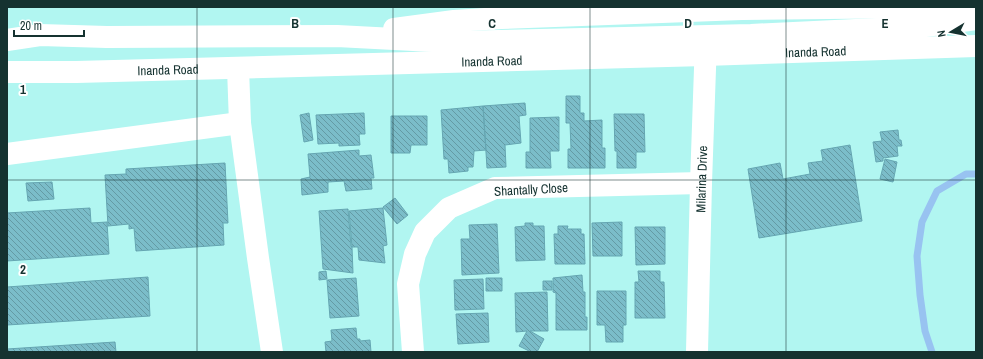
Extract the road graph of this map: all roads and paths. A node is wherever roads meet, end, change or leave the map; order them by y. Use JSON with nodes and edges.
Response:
{"nodes":[{"id":1,"x":709,"y":9,"type":"edge"},
{"id":2,"x":976,"y":13,"type":"edge"},
{"id":3,"x":976,"y":19,"type":"edge"},
{"id":4,"x":7,"y":26,"type":"edge"},
{"id":5,"x":40,"y":35,"type":"junction"},
{"id":6,"x":337,"y":36,"type":"junction"},
{"id":7,"x":7,"y":40,"type":"edge"},
{"id":8,"x":706,"y":46,"type":"junction"},
{"id":9,"x":976,"y":46,"type":"edge"},
{"id":10,"x":238,"y":68,"type":"junction"},
{"id":11,"x":7,"y":72,"type":"edge"},
{"id":12,"x":240,"y":123,"type":"junction"},
{"id":13,"x":7,"y":154,"type":"edge"},
{"id":14,"x":701,"y":183,"type":"junction"},
{"id":15,"x":272,"y":352,"type":"edge"},
{"id":16,"x":413,"y":352,"type":"edge"},
{"id":17,"x":697,"y":352,"type":"edge"}],
"edges":[{"from":1,"to":2,"type":"street"},
{"from":1,"to":6,"type":"street"},
{"from":1,"to":8,"type":"street","name":"Milarina Drive"},
{"from":3,"to":8,"type":"street"},
{"from":4,"to":5,"type":"street"},
{"from":5,"to":6,"type":"street"},
{"from":5,"to":7,"type":"street"},
{"from":6,"to":8,"type":"street"},
{"from":8,"to":9,"type":"street","name":"Inanda Road"},
{"from":8,"to":10,"type":"street","name":"Inanda Road"},
{"from":8,"to":14,"type":"street","name":"Milarina Drive"},
{"from":10,"to":11,"type":"street","name":"Inanda Road"},
{"from":10,"to":12,"type":"street"},
{"from":12,"to":13,"type":"street"},
{"from":12,"to":15,"type":"street"},
{"from":14,"to":16,"type":"street","name":"Shantally Close"},
{"from":14,"to":17,"type":"street","name":"Milarina Drive"}]}
